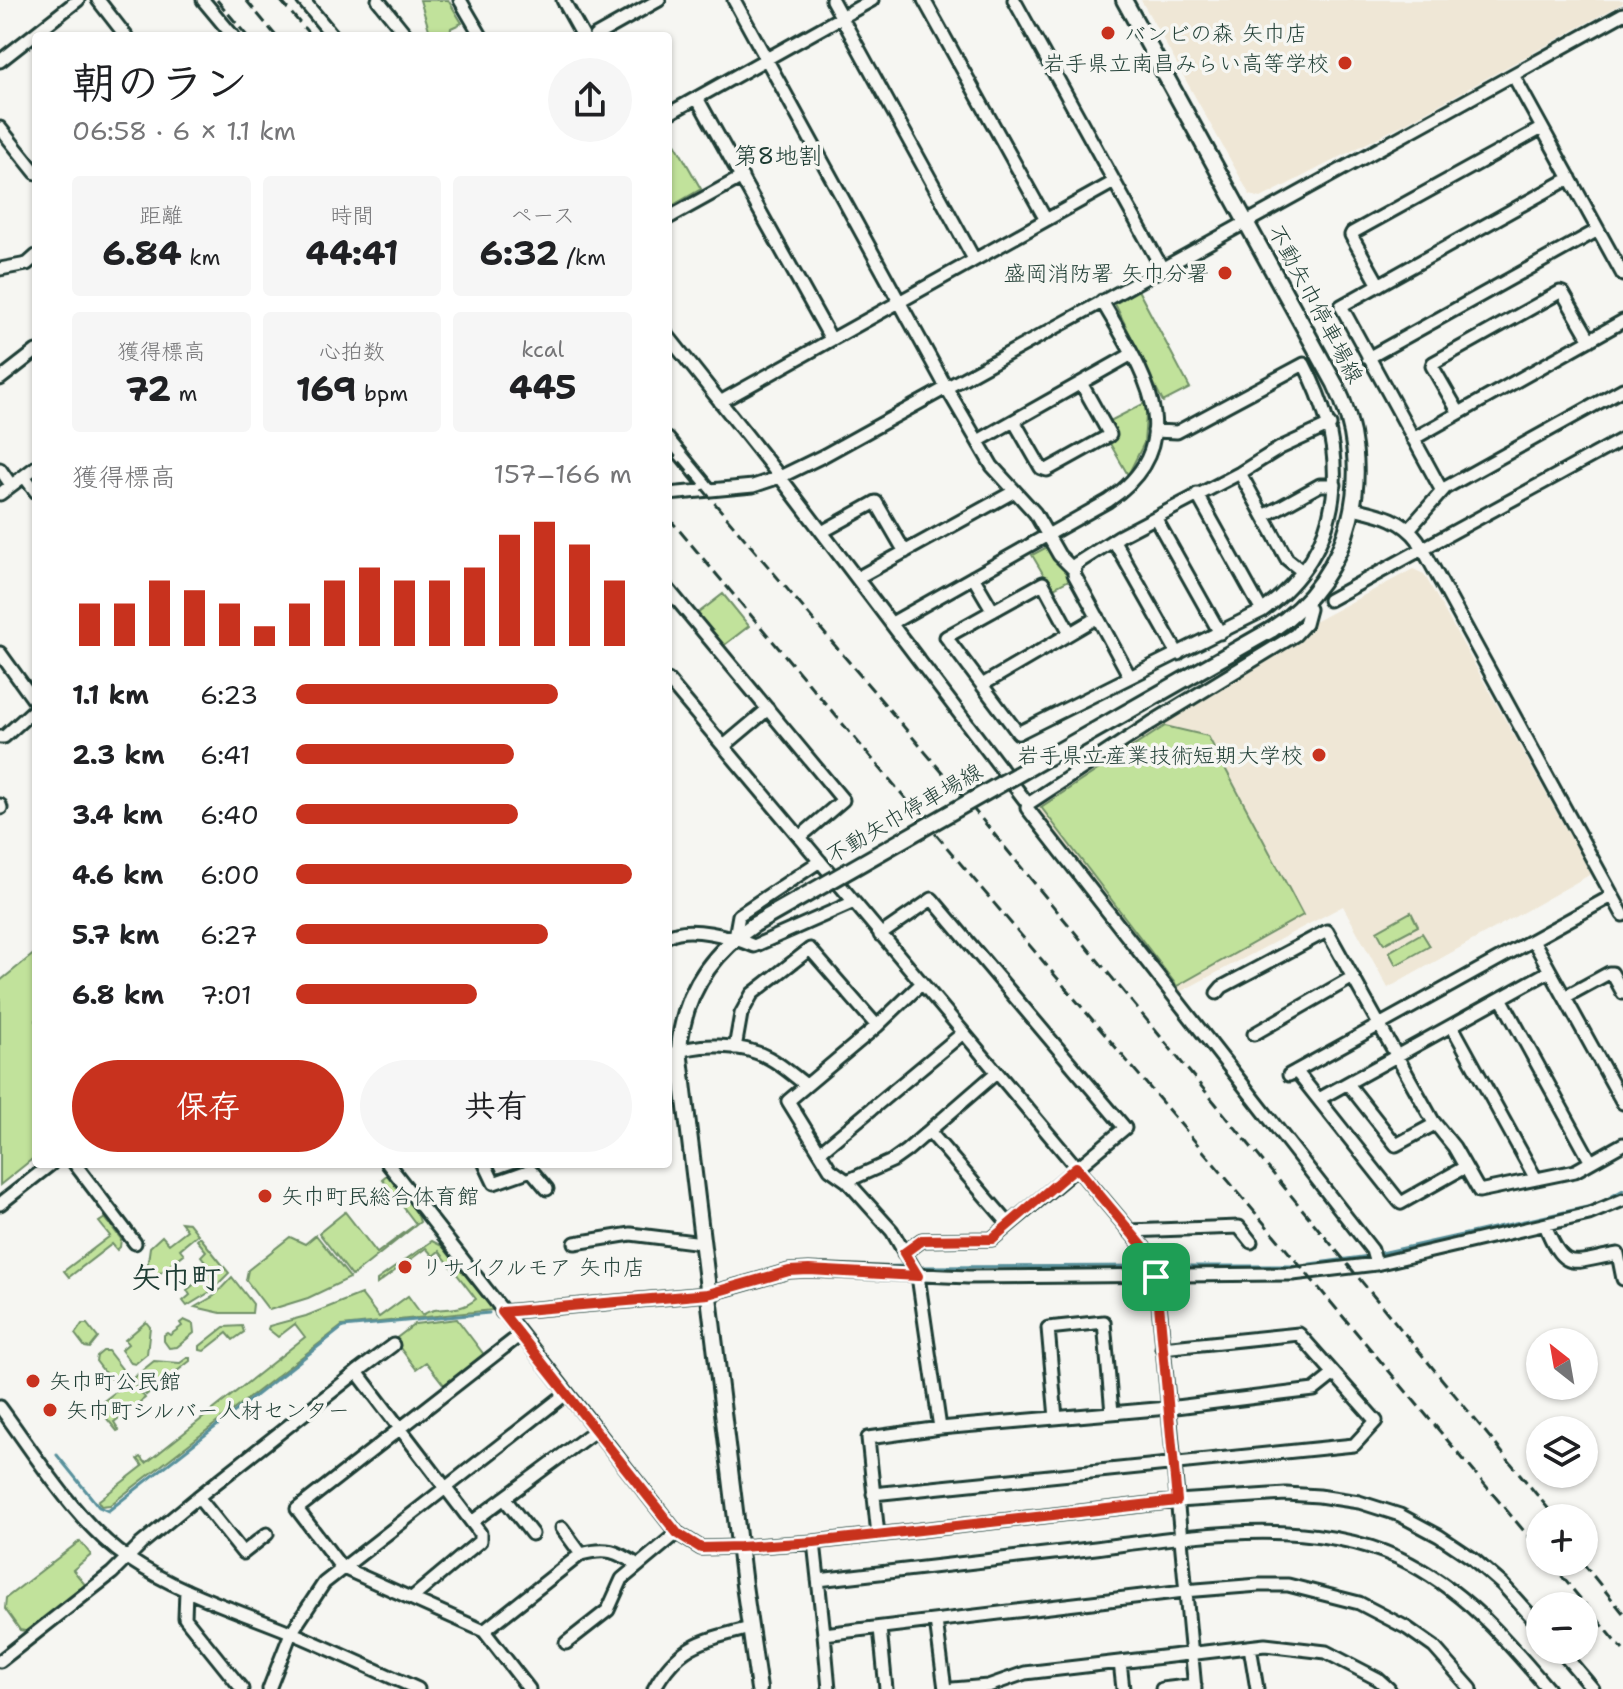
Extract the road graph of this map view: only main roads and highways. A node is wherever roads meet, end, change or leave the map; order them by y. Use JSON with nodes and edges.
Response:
{"nodes":[{"id":1,"x":1124,"y":0,"type":"edge"},
{"id":2,"x":674,"y":1052,"type":"edge"},
{"id":3,"x":759,"y":1689,"type":"edge"}],
"edges":[{"from":1,"to":2,"type":"main road","name":"不動矢巾停車場線","bridge":true},
{"from":2,"to":3,"type":"main road","name":"不動矢巾停車場線"}]}
